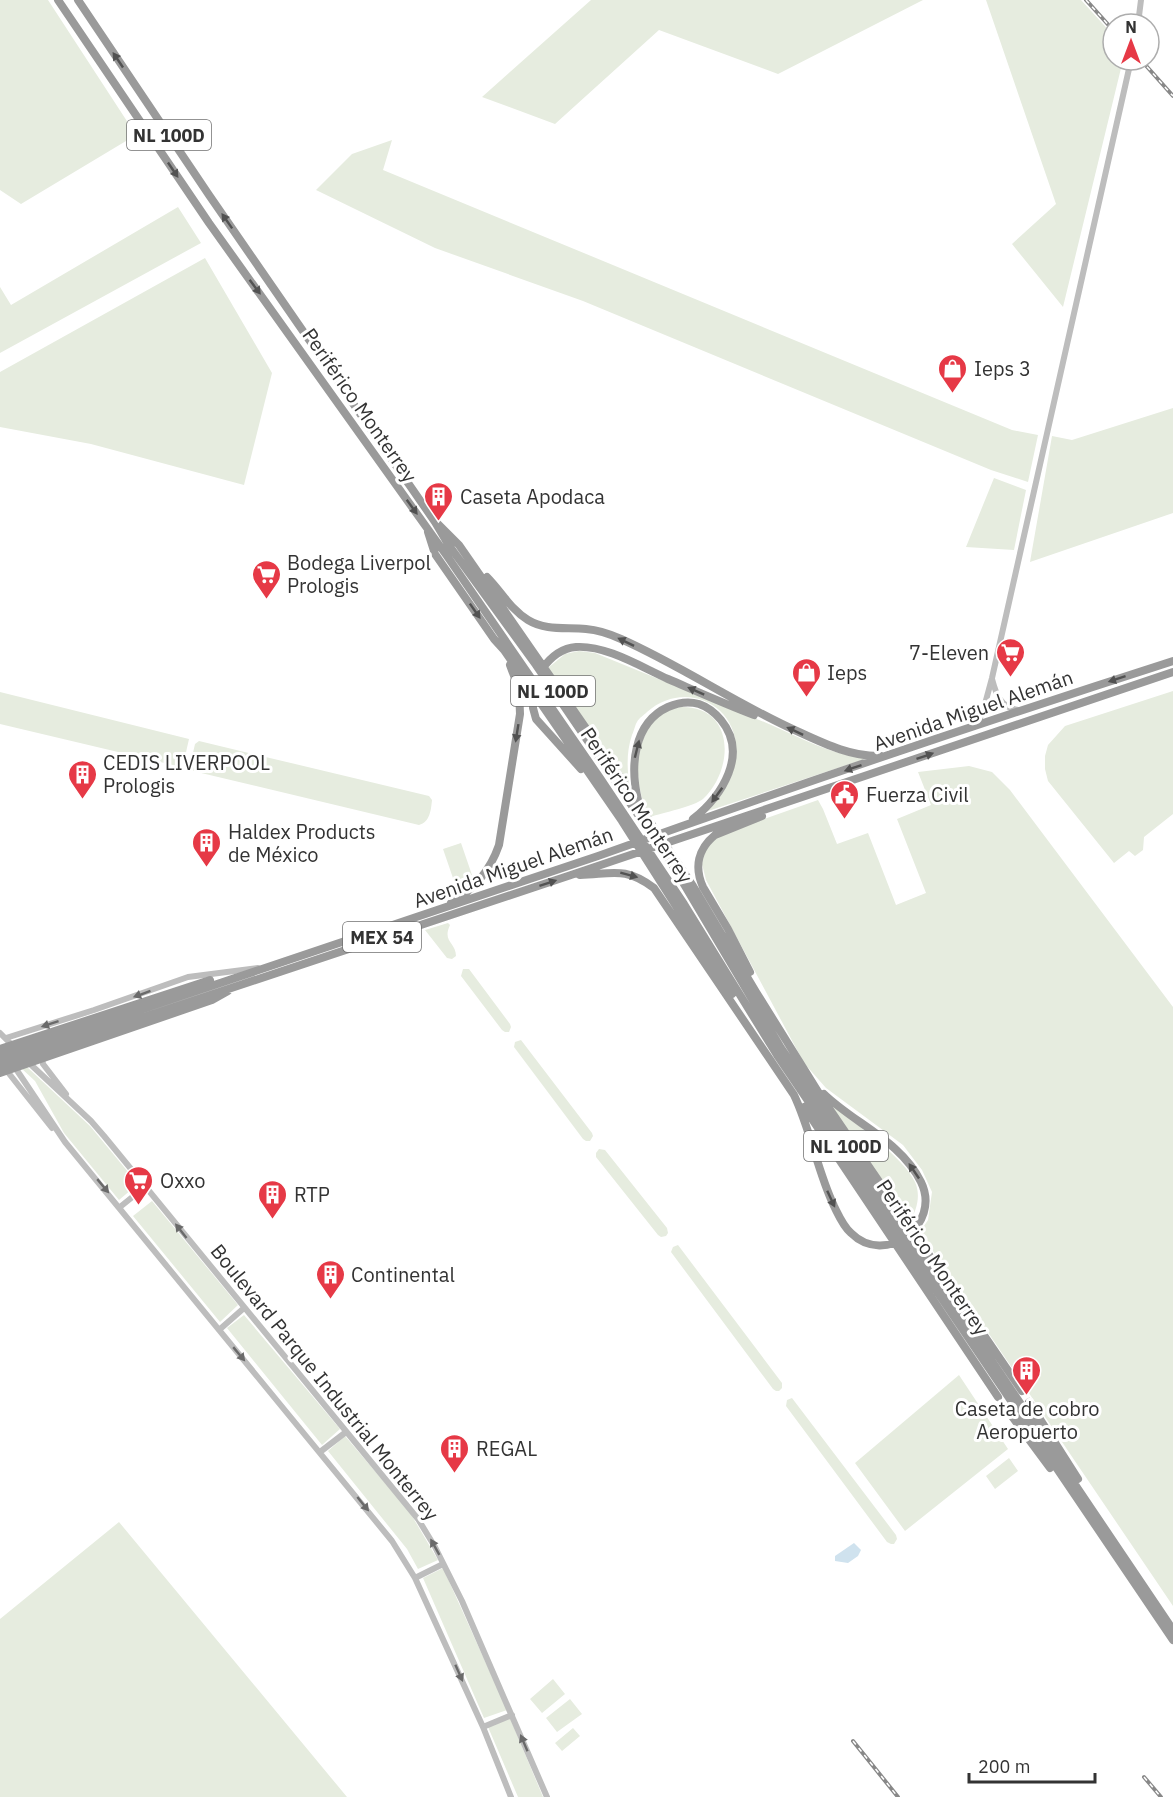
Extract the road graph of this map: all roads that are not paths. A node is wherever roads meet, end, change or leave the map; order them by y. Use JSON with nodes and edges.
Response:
{"nodes":[{"id":1,"x":58,"y":0,"type":"edge"},
{"id":2,"x":78,"y":0,"type":"edge"},
{"id":3,"x":1129,"y":72,"type":"edge"},
{"id":4,"x":435,"y":522,"type":"junction"},
{"id":5,"x":428,"y":528,"type":"junction"},
{"id":6,"x":476,"y":568,"type":"junction"},
{"id":7,"x":494,"y":639,"type":"junction"},
{"id":8,"x":1173,"y":662,"type":"edge"},
{"id":9,"x":1173,"y":672,"type":"edge"},
{"id":10,"x":992,"y":678,"type":"junction"},
{"id":11,"x":1021,"y":710,"type":"junction"},
{"id":12,"x":770,"y":719,"type":"junction"},
{"id":13,"x":969,"y":728,"type":"junction"},
{"id":14,"x":891,"y":755,"type":"junction"},
{"id":15,"x":600,"y":789,"type":"junction"},
{"id":16,"x":784,"y":803,"type":"junction"},
{"id":17,"x":640,"y":810,"type":"junction"},
{"id":18,"x":625,"y":820,"type":"junction"},
{"id":19,"x":687,"y":824,"type":"junction"},
{"id":20,"x":678,"y":868,"type":"junction"},
{"id":21,"x":571,"y":875,"type":"junction"},
{"id":22,"x":662,"y":876,"type":"junction"},
{"id":23,"x":432,"y":913,"type":"junction"},
{"id":24,"x":267,"y":967,"type":"junction"},
{"id":25,"x":243,"y":975,"type":"junction"},
{"id":26,"x":233,"y":987,"type":"junction"},
{"id":27,"x":192,"y":996,"type":"junction"},
{"id":28,"x":94,"y":1010,"type":"junction"},
{"id":29,"x":772,"y":1018,"type":"junction"},
{"id":30,"x":78,"y":1024,"type":"junction"},
{"id":31,"x":3,"y":1035,"type":"edge"},
{"id":32,"x":37,"y":1037,"type":"junction"},
{"id":33,"x":13,"y":1045,"type":"junction"},
{"id":34,"x":762,"y":1046,"type":"junction"},
{"id":35,"x":0,"y":1050,"type":"edge"},
{"id":36,"x":44,"y":1057,"type":"junction"},
{"id":37,"x":28,"y":1062,"type":"junction"},
{"id":38,"x":5,"y":1069,"type":"edge"},
{"id":39,"x":811,"y":1080,"type":"junction"},
{"id":40,"x":794,"y":1095,"type":"junction"},
{"id":41,"x":78,"y":1108,"type":"junction"},
{"id":42,"x":146,"y":1186,"type":"junction"},
{"id":43,"x":120,"y":1207,"type":"junction"},
{"id":44,"x":244,"y":1308,"type":"junction"},
{"id":45,"x":219,"y":1330,"type":"junction"},
{"id":46,"x":1022,"y":1391,"type":"dead end"},
{"id":47,"x":998,"y":1397,"type":"dead end"},
{"id":48,"x":1029,"y":1402,"type":"dead end"},
{"id":49,"x":1005,"y":1407,"type":"dead end"},
{"id":50,"x":346,"y":1431,"type":"junction"},
{"id":51,"x":320,"y":1452,"type":"junction"},
{"id":52,"x":1092,"y":1515,"type":"junction"},
{"id":53,"x":443,"y":1564,"type":"junction"},
{"id":54,"x":415,"y":1578,"type":"junction"},
{"id":55,"x":1173,"y":1630,"type":"edge"},
{"id":56,"x":1173,"y":1640,"type":"edge"},
{"id":57,"x":512,"y":1715,"type":"junction"},
{"id":58,"x":483,"y":1727,"type":"junction"},
{"id":59,"x":511,"y":1797,"type":"edge"},
{"id":60,"x":547,"y":1797,"type":"edge"}],
"edges":[{"from":1,"to":5,"type":"highway","name":"Periférico Monterrey","number":"NL 100D","one_way":true},
{"from":4,"to":2,"type":"highway","name":"Periférico Monterrey","number":"NL 100D","one_way":true},
{"from":3,"to":10,"type":"street"},
{"from":4,"to":6,"type":"highway"},
{"from":4,"to":17,"type":"highway","name":"Periférico Monterrey","number":"NL 100D"},
{"from":5,"to":7,"type":"highway","one_way":true},
{"from":5,"to":18,"type":"highway","name":"Periférico Monterrey","number":"NL 100D"},
{"from":12,"to":6,"type":"highway","one_way":true},
{"from":6,"to":17,"type":"highway"},
{"from":7,"to":15,"type":"highway"},
{"from":7,"to":23,"type":"highway","one_way":true},
{"from":8,"to":11,"type":"highway","name":"Avenida Miguel Alemán","number":"MEX 54","one_way":true},
{"from":16,"to":9,"type":"highway","name":"Avenida Miguel Alemán","number":"MEX 54","one_way":true},
{"from":10,"to":11,"type":"street"},
{"from":10,"to":13,"type":"street"},
{"from":11,"to":13,"type":"highway","name":"Avenida Miguel Alemán","number":"MEX 54"},
{"from":14,"to":12,"type":"highway","one_way":true},
{"from":12,"to":15,"type":"highway","one_way":true},
{"from":13,"to":14,"type":"highway","name":"Avenida Miguel Alemán","number":"MEX 54"},
{"from":14,"to":19,"type":"highway","name":"Avenida Miguel Alemán","number":"MEX 54","one_way":true},
{"from":15,"to":18,"type":"highway"},
{"from":16,"to":21,"type":"highway","name":"Avenida Miguel Alemán","number":"MEX 54"},
{"from":16,"to":29,"type":"highway"},
{"from":17,"to":19,"type":"highway","one_way":true},
{"from":17,"to":20,"type":"highway","name":"Periférico Monterrey","number":"NL 100D"},
{"from":18,"to":22,"type":"highway","name":"Periférico Monterrey","number":"NL 100D"},
{"from":19,"to":23,"type":"highway","name":"Avenida Miguel Alemán","number":"MEX 54"},
{"from":20,"to":29,"type":"highway"},
{"from":20,"to":52,"type":"highway","name":"Periférico Monterrey","number":"NL 100D"},
{"from":26,"to":21,"type":"highway","name":"Avenida Miguel Alemán","number":"MEX 54","one_way":true},
{"from":21,"to":34,"type":"highway","one_way":true},
{"from":22,"to":34,"type":"highway"},
{"from":22,"to":52,"type":"highway","name":"Periférico Monterrey","number":"NL 100D"},
{"from":23,"to":24,"type":"highway","name":"Avenida Miguel Alemán","number":"MEX 54"},
{"from":24,"to":25,"type":"highway","name":"Avenida Miguel Alemán","number":"MEX 54"},
{"from":24,"to":28,"type":"street","one_way":true},
{"from":25,"to":27,"type":"highway","name":"Avenida Miguel Alemán","number":"MEX 54"},
{"from":25,"to":30,"type":"highway"},
{"from":26,"to":27,"type":"highway","name":"Avenida Miguel Alemán","number":"MEX 54"},
{"from":26,"to":36,"type":"highway"},
{"from":27,"to":35,"type":"highway","name":"Avenida Miguel Alemán","number":"MEX 54"},
{"from":27,"to":38,"type":"highway","name":"Avenida Miguel Alemán","number":"MEX 54"},
{"from":28,"to":30,"type":"street"},
{"from":28,"to":31,"type":"street","one_way":true},
{"from":29,"to":39,"type":"highway"},
{"from":30,"to":32,"type":"highway"},
{"from":31,"to":33,"type":"street","name":"Boulevard Parque Industrial Monterrey"},
{"from":32,"to":33,"type":"highway"},
{"from":32,"to":36,"type":"highway"},
{"from":33,"to":35,"type":"highway"},
{"from":33,"to":37,"type":"street","name":"Boulevard Parque Industrial Monterrey"},
{"from":34,"to":40,"type":"highway"},
{"from":35,"to":38,"type":"street"},
{"from":36,"to":37,"type":"highway"},
{"from":36,"to":41,"type":"street"},
{"from":37,"to":38,"type":"highway"},
{"from":37,"to":41,"type":"street","name":"Boulevard Parque Industrial Monterrey"},
{"from":38,"to":43,"type":"street","one_way":true},
{"from":40,"to":39,"type":"highway","one_way":true},
{"from":39,"to":46,"type":"highway"},
{"from":40,"to":47,"type":"highway"},
{"from":41,"to":42,"type":"street","name":"Boulevard Parque Industrial Monterrey"},
{"from":42,"to":43,"type":"street"},
{"from":44,"to":42,"type":"street","name":"Boulevard Parque Industrial Monterrey","one_way":true},
{"from":43,"to":45,"type":"street"},
{"from":44,"to":45,"type":"street"},
{"from":44,"to":50,"type":"street","name":"Boulevard Parque Industrial Monterrey"},
{"from":45,"to":51,"type":"street","one_way":true},
{"from":48,"to":52,"type":"highway"},
{"from":49,"to":52,"type":"highway"},
{"from":50,"to":51,"type":"street"},
{"from":53,"to":50,"type":"street","name":"Boulevard Parque Industrial Monterrey","one_way":true},
{"from":51,"to":54,"type":"street","one_way":true},
{"from":52,"to":55,"type":"highway","name":"Periférico Monterrey","number":"NL 100D"},
{"from":52,"to":56,"type":"highway","name":"Periférico Monterrey","number":"NL 100D"},
{"from":53,"to":54,"type":"street"},
{"from":53,"to":57,"type":"street","name":"Boulevard Parque Industrial Monterrey"},
{"from":54,"to":58,"type":"street","one_way":true},
{"from":57,"to":58,"type":"street"},
{"from":60,"to":57,"type":"street","name":"Boulevard Parque Industrial Monterrey","one_way":true},
{"from":58,"to":59,"type":"street"}]}
